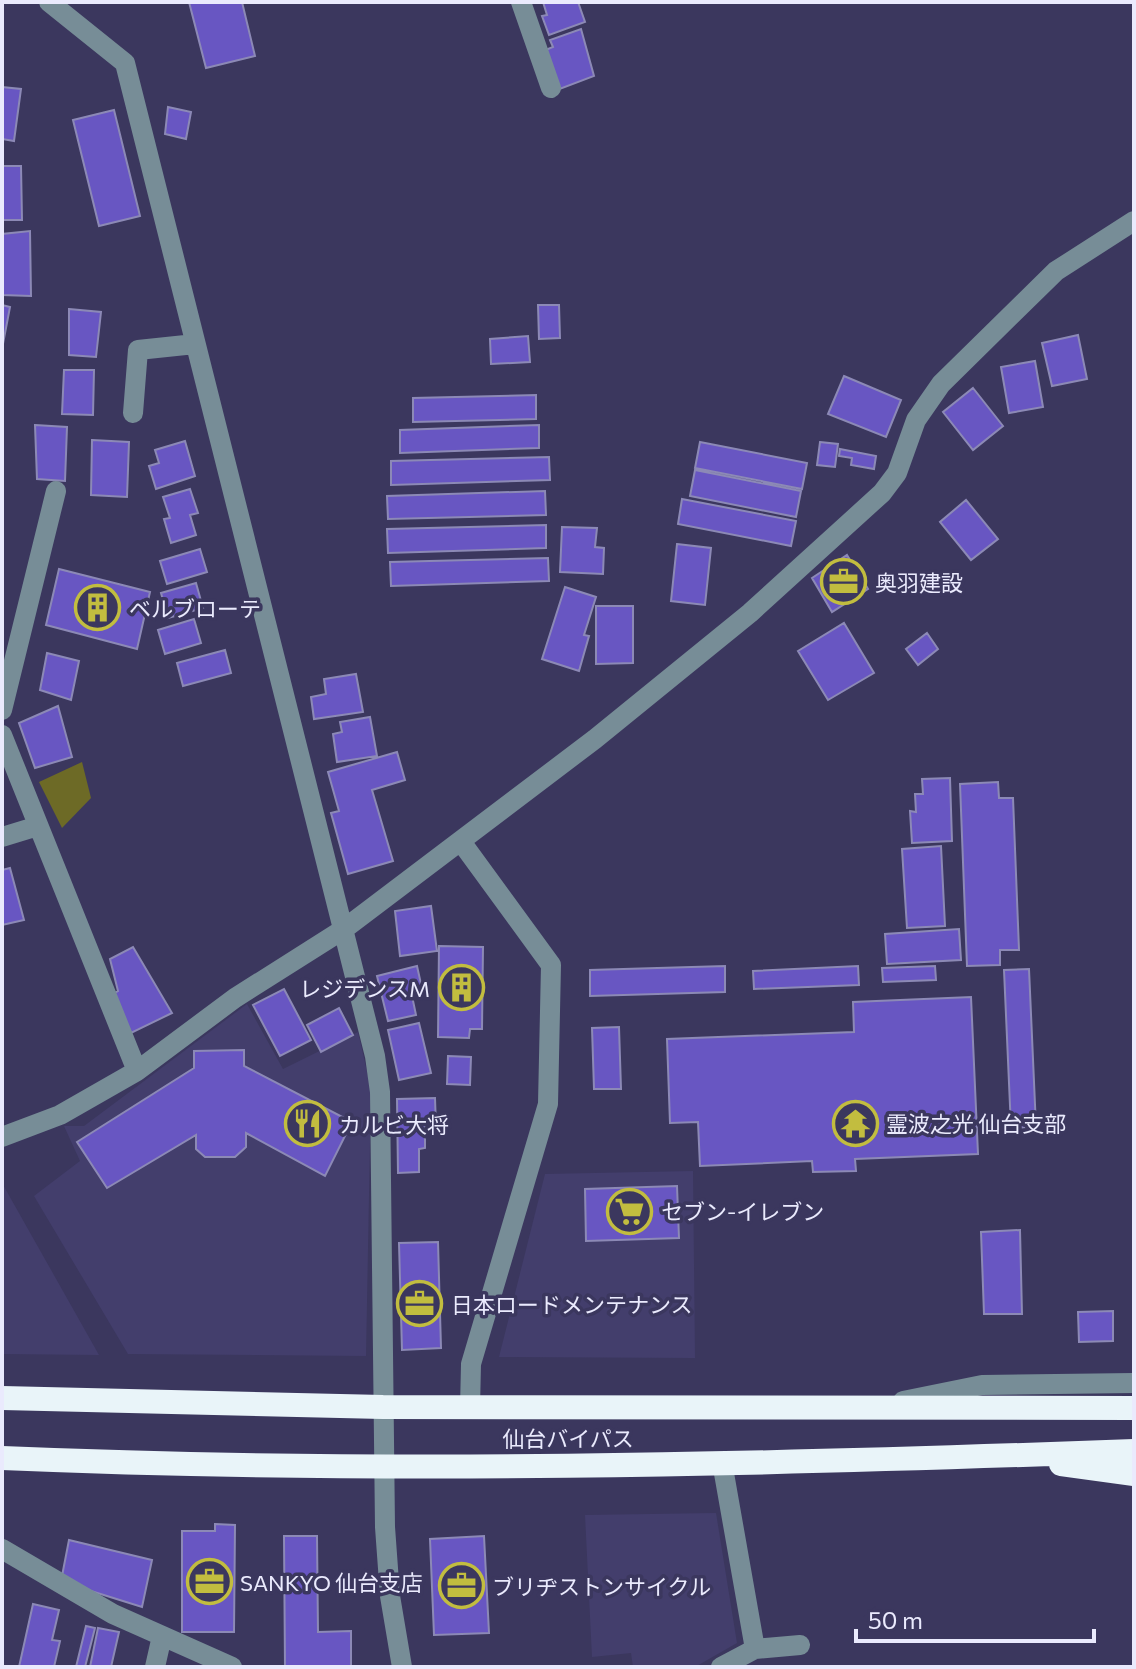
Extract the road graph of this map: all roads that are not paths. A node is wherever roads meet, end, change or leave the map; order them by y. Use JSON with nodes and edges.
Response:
{"nodes":[{"id":1,"x":49,"y":2,"type":"edge"},
{"id":2,"x":521,"y":2,"type":"edge"},
{"id":3,"x":551,"y":88,"type":"dead end"},
{"id":4,"x":1134,"y":221,"type":"edge"},
{"id":5,"x":195,"y":344,"type":"junction"},
{"id":6,"x":133,"y":413,"type":"dead end"},
{"id":7,"x":56,"y":491,"type":"dead end"},
{"id":8,"x":2,"y":710,"type":"edge"},
{"id":9,"x":2,"y":735,"type":"edge"},
{"id":10,"x":38,"y":826,"type":"junction"},
{"id":11,"x":2,"y":837,"type":"edge"},
{"id":12,"x":462,"y":843,"type":"junction"},
{"id":13,"x":344,"y":929,"type":"junction"},
{"id":14,"x":137,"y":1071,"type":"junction"},
{"id":15,"x":2,"y":1137,"type":"edge"},
{"id":16,"x":1134,"y":1383,"type":"edge"},
{"id":17,"x":2,"y":1398,"type":"edge"},
{"id":18,"x":880,"y":1406,"type":"junction"},
{"id":19,"x":383,"y":1407,"type":"junction"},
{"id":20,"x":470,"y":1408,"type":"junction"},
{"id":21,"x":1134,"y":1408,"type":"edge"},
{"id":22,"x":1134,"y":1451,"type":"edge"},
{"id":23,"x":1015,"y":1455,"type":"junction"},
{"id":24,"x":2,"y":1458,"type":"edge"},
{"id":25,"x":722,"y":1462,"type":"junction"},
{"id":26,"x":384,"y":1465,"type":"junction"},
{"id":27,"x":1134,"y":1474,"type":"edge"},
{"id":28,"x":2,"y":1549,"type":"edge"},
{"id":29,"x":162,"y":1636,"type":"junction"},
{"id":30,"x":800,"y":1645,"type":"dead end"},
{"id":31,"x":755,"y":1649,"type":"junction"},
{"id":32,"x":155,"y":1667,"type":"edge"},
{"id":33,"x":232,"y":1667,"type":"edge"},
{"id":34,"x":402,"y":1667,"type":"edge"},
{"id":35,"x":721,"y":1667,"type":"edge"}],
"edges":[{"from":1,"to":5,"type":"street"},
{"from":2,"to":3,"type":"street"},
{"from":4,"to":12,"type":"street"},
{"from":5,"to":6,"type":"street"},
{"from":5,"to":13,"type":"street"},
{"from":7,"to":8,"type":"street"},
{"from":9,"to":10,"type":"street"},
{"from":10,"to":11,"type":"street"},
{"from":10,"to":14,"type":"street"},
{"from":12,"to":13,"type":"street"},
{"from":12,"to":20,"type":"street"},
{"from":13,"to":14,"type":"street"},
{"from":13,"to":19,"type":"street"},
{"from":14,"to":15,"type":"street"},
{"from":16,"to":18,"type":"street"},
{"from":17,"to":19,"type":"highway","name":"仙台バイパス"},
{"from":18,"to":20,"type":"highway","name":"仙台バイパス"},
{"from":18,"to":21,"type":"highway","name":"仙台バイパス"},
{"from":19,"to":20,"type":"highway","name":"仙台バイパス"},
{"from":19,"to":26,"type":"street"},
{"from":22,"to":23,"type":"highway","name":"仙台バイパス"},
{"from":23,"to":25,"type":"highway","name":"仙台バイパス"},
{"from":23,"to":27,"type":"highway"},
{"from":24,"to":26,"type":"highway","name":"仙台バイパス"},
{"from":25,"to":26,"type":"highway","name":"仙台バイパス"},
{"from":25,"to":31,"type":"street"},
{"from":26,"to":34,"type":"street"},
{"from":28,"to":29,"type":"street"},
{"from":29,"to":32,"type":"street"},
{"from":29,"to":33,"type":"street"},
{"from":30,"to":31,"type":"street"},
{"from":31,"to":35,"type":"street"}]}
